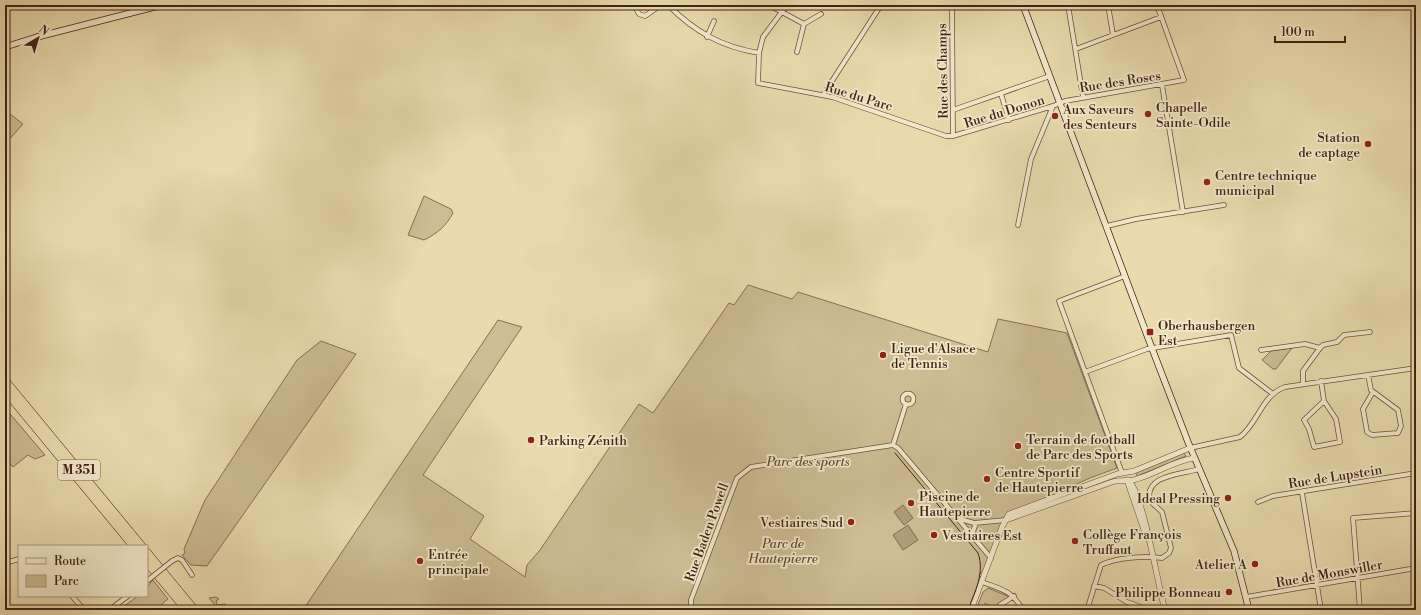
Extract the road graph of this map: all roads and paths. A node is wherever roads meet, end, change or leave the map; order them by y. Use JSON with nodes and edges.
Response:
{"nodes":[{"id":1,"x":162,"y":5,"type":"edge"},
{"id":2,"x":634,"y":5,"type":"edge"},
{"id":3,"x":661,"y":5,"type":"edge"},
{"id":4,"x":668,"y":5,"type":"edge"},
{"id":5,"x":769,"y":5,"type":"edge"},
{"id":6,"x":787,"y":5,"type":"edge"},
{"id":7,"x":881,"y":5,"type":"edge"},
{"id":8,"x":952,"y":5,"type":"edge"},
{"id":9,"x":1023,"y":5,"type":"edge"},
{"id":10,"x":1068,"y":5,"type":"edge"},
{"id":11,"x":1108,"y":5,"type":"edge"},
{"id":12,"x":1157,"y":5,"type":"edge"},
{"id":13,"x":782,"y":13,"type":"junction"},
{"id":14,"x":821,"y":14,"type":"dead end"},
{"id":15,"x":1161,"y":17,"type":"junction"},
{"id":16,"x":714,"y":21,"type":"dead end"},
{"id":17,"x":804,"y":24,"type":"junction"},
{"id":18,"x":1113,"y":35,"type":"junction"},
{"id":19,"x":707,"y":37,"type":"junction"},
{"id":20,"x":5,"y":47,"type":"edge"},
{"id":21,"x":1076,"y":49,"type":"junction"},
{"id":22,"x":797,"y":52,"type":"dead end"},
{"id":23,"x":759,"y":53,"type":"junction"},
{"id":24,"x":1050,"y":76,"type":"junction"},
{"id":25,"x":1162,"y":85,"type":"junction"},
{"id":26,"x":1000,"y":94,"type":"junction"},
{"id":27,"x":823,"y":95,"type":"junction"},
{"id":28,"x":1083,"y":97,"type":"junction"},
{"id":29,"x":1060,"y":103,"type":"junction"},
{"id":30,"x":1053,"y":106,"type":"junction"},
{"id":31,"x":953,"y":110,"type":"junction"},
{"id":32,"x":1009,"y":120,"type":"junction"},
{"id":33,"x":953,"y":136,"type":"junction"},
{"id":34,"x":1224,"y":205,"type":"dead end"},
{"id":35,"x":1183,"y":212,"type":"junction"},
{"id":36,"x":1018,"y":225,"type":"dead end"},
{"id":37,"x":1107,"y":226,"type":"junction"},
{"id":38,"x":1125,"y":276,"type":"junction"},
{"id":39,"x":1370,"y":332,"type":"dead end"},
{"id":40,"x":1152,"y":348,"type":"junction"},
{"id":41,"x":1320,"y":348,"type":"junction"},
{"id":42,"x":1262,"y":350,"type":"dead end"},
{"id":43,"x":1416,"y":368,"type":"edge"},
{"id":44,"x":1085,"y":372,"type":"junction"},
{"id":45,"x":1368,"y":375,"type":"junction"},
{"id":46,"x":5,"y":379,"type":"edge"},
{"id":47,"x":1321,"y":381,"type":"junction"},
{"id":48,"x":1303,"y":383,"type":"junction"},
{"id":49,"x":5,"y":391,"type":"edge"},
{"id":50,"x":1373,"y":392,"type":"junction"},
{"id":51,"x":1273,"y":394,"type":"junction"},
{"id":52,"x":5,"y":398,"type":"edge"},
{"id":53,"x":1324,"y":401,"type":"junction"},
{"id":54,"x":906,"y":404,"type":"dead end"},
{"id":55,"x":893,"y":445,"type":"junction"},
{"id":56,"x":1190,"y":448,"type":"junction"},
{"id":57,"x":1194,"y":458,"type":"junction"},
{"id":58,"x":63,"y":462,"type":"junction"},
{"id":59,"x":1199,"y":469,"type":"junction"},
{"id":60,"x":1122,"y":473,"type":"junction"},
{"id":61,"x":1416,"y":473,"type":"edge"},
{"id":62,"x":1127,"y":480,"type":"junction"},
{"id":63,"x":1302,"y":493,"type":"junction"},
{"id":64,"x":1258,"y":502,"type":"dead end"},
{"id":65,"x":1416,"y":513,"type":"edge"},
{"id":66,"x":956,"y":517,"type":"junction"},
{"id":67,"x":1006,"y":520,"type":"junction"},
{"id":68,"x":976,"y":523,"type":"junction"},
{"id":69,"x":971,"y":537,"type":"junction"},
{"id":70,"x":132,"y":545,"type":"edge"},
{"id":71,"x":141,"y":545,"type":"edge"},
{"id":72,"x":148,"y":553,"type":"edge"},
{"id":73,"x":1152,"y":556,"type":"junction"},
{"id":74,"x":991,"y":558,"type":"junction"},
{"id":75,"x":18,"y":559,"type":"edge"},
{"id":76,"x":5,"y":564,"type":"edge"},
{"id":77,"x":148,"y":564,"type":"edge"},
{"id":78,"x":1416,"y":568,"type":"edge"},
{"id":79,"x":192,"y":574,"type":"dead end"},
{"id":80,"x":1357,"y":578,"type":"junction"},
{"id":81,"x":148,"y":580,"type":"edge"},
{"id":82,"x":982,"y":582,"type":"junction"},
{"id":83,"x":1317,"y":585,"type":"junction"},
{"id":84,"x":1094,"y":586,"type":"junction"},
{"id":85,"x":1014,"y":596,"type":"junction"},
{"id":86,"x":73,"y":597,"type":"edge"},
{"id":87,"x":127,"y":597,"type":"edge"},
{"id":88,"x":1246,"y":597,"type":"junction"},
{"id":89,"x":84,"y":610,"type":"edge"},
{"id":90,"x":109,"y":610,"type":"edge"},
{"id":91,"x":186,"y":610,"type":"edge"},
{"id":92,"x":195,"y":610,"type":"edge"},
{"id":93,"x":690,"y":610,"type":"edge"},
{"id":94,"x":971,"y":610,"type":"edge"},
{"id":95,"x":998,"y":610,"type":"edge"},
{"id":96,"x":1023,"y":610,"type":"edge"},
{"id":97,"x":1087,"y":610,"type":"edge"},
{"id":98,"x":1148,"y":610,"type":"edge"},
{"id":99,"x":1165,"y":610,"type":"edge"},
{"id":100,"x":1249,"y":610,"type":"edge"},
{"id":101,"x":1321,"y":610,"type":"edge"},
{"id":102,"x":1360,"y":610,"type":"edge"}],
"edges":[{"from":1,"to":20,"type":"main road"},
{"from":2,"to":3,"type":"street"},
{"from":4,"to":19,"type":"street"},
{"from":5,"to":13,"type":"street"},
{"from":6,"to":13,"type":"street"},
{"from":7,"to":27,"type":"street"},
{"from":8,"to":31,"type":"street","name":"Rue des Champs"},
{"from":9,"to":24,"type":"main road"},
{"from":10,"to":21,"type":"street"},
{"from":11,"to":18,"type":"street"},
{"from":12,"to":15,"type":"street"},
{"from":13,"to":17,"type":"street"},
{"from":13,"to":23,"type":"street"},
{"from":14,"to":17,"type":"street"},
{"from":15,"to":18,"type":"street"},
{"from":15,"to":25,"type":"street","name":"Rue des Roses"},
{"from":16,"to":19,"type":"street"},
{"from":17,"to":22,"type":"street"},
{"from":18,"to":21,"type":"street"},
{"from":19,"to":23,"type":"street"},
{"from":21,"to":28,"type":"street"},
{"from":23,"to":27,"type":"street","name":"Rue du Parc"},
{"from":24,"to":26,"type":"street"},
{"from":24,"to":29,"type":"main road"},
{"from":25,"to":28,"type":"street","name":"Rue des Roses"},
{"from":25,"to":35,"type":"street"},
{"from":26,"to":31,"type":"street"},
{"from":26,"to":32,"type":"street"},
{"from":27,"to":33,"type":"street","name":"Rue du Parc"},
{"from":28,"to":29,"type":"street","name":"Rue des Roses"},
{"from":29,"to":30,"type":"street","name":"Rue du Donon"},
{"from":29,"to":37,"type":"main road"},
{"from":30,"to":32,"type":"street","name":"Rue du Donon"},
{"from":30,"to":36,"type":"street"},
{"from":31,"to":33,"type":"street","name":"Rue des Champs"},
{"from":32,"to":33,"type":"street","name":"Rue du Donon"},
{"from":34,"to":35,"type":"street"},
{"from":35,"to":37,"type":"street"},
{"from":37,"to":38,"type":"main road"},
{"from":38,"to":40,"type":"main road"},
{"from":38,"to":44,"type":"street"},
{"from":39,"to":41,"type":"street"},
{"from":40,"to":44,"type":"street"},
{"from":40,"to":51,"type":"street"},
{"from":40,"to":56,"type":"main road"},
{"from":41,"to":42,"type":"street"},
{"from":41,"to":48,"type":"street"},
{"from":43,"to":45,"type":"street"},
{"from":44,"to":60,"type":"street"},
{"from":45,"to":47,"type":"street"},
{"from":45,"to":50,"type":"street"},
{"from":46,"to":71,"type":"highway","number":"M 351"},
{"from":47,"to":48,"type":"street"},
{"from":47,"to":53,"type":"street"},
{"from":48,"to":51,"type":"street"},
{"from":49,"to":58,"type":"highway","number":"M 351"},
{"from":50,"to":50,"type":"street"},
{"from":51,"to":56,"type":"street"},
{"from":52,"to":58,"type":"highway"},
{"from":53,"to":53,"type":"street"},
{"from":54,"to":55,"type":"street"},
{"from":55,"to":66,"type":"street"},
{"from":55,"to":93,"type":"street","name":"Rue Baden Powell"},
{"from":56,"to":57,"type":"main road"},
{"from":56,"to":60,"type":"street"},
{"from":57,"to":59,"type":"main road"},
{"from":57,"to":62,"type":"street"},
{"from":58,"to":70,"type":"highway","number":"M 351"},
{"from":59,"to":73,"type":"street"},
{"from":59,"to":88,"type":"main road"},
{"from":60,"to":62,"type":"street"},
{"from":60,"to":67,"type":"street"},
{"from":61,"to":63,"type":"street","name":"Rue de Lupstein"},
{"from":62,"to":67,"type":"street"},
{"from":62,"to":73,"type":"street"},
{"from":63,"to":64,"type":"street","name":"Rue de Lupstein"},
{"from":63,"to":83,"type":"street"},
{"from":65,"to":80,"type":"street"},
{"from":66,"to":68,"type":"street"},
{"from":66,"to":69,"type":"street"},
{"from":67,"to":68,"type":"street"},
{"from":67,"to":74,"type":"street"},
{"from":68,"to":69,"type":"street"},
{"from":69,"to":74,"type":"street"},
{"from":72,"to":92,"type":"highway"},
{"from":73,"to":84,"type":"street"},
{"from":73,"to":99,"type":"street"},
{"from":74,"to":82,"type":"street"},
{"from":75,"to":76,"type":"street"},
{"from":77,"to":91,"type":"highway"},
{"from":78,"to":80,"type":"street","name":"Rue de Monswiller"},
{"from":79,"to":81,"type":"street","bridge":true},
{"from":80,"to":83,"type":"street","name":"Rue de Monswiller"},
{"from":80,"to":102,"type":"street"},
{"from":82,"to":85,"type":"street"},
{"from":82,"to":94,"type":"street"},
{"from":83,"to":88,"type":"street","name":"Rue de Monswiller"},
{"from":83,"to":101,"type":"street"},
{"from":84,"to":97,"type":"street"},
{"from":84,"to":98,"type":"street"},
{"from":85,"to":95,"type":"street"},
{"from":85,"to":96,"type":"street"},
{"from":86,"to":89,"type":"street"},
{"from":87,"to":90,"type":"street"},
{"from":88,"to":100,"type":"main road"}]}
